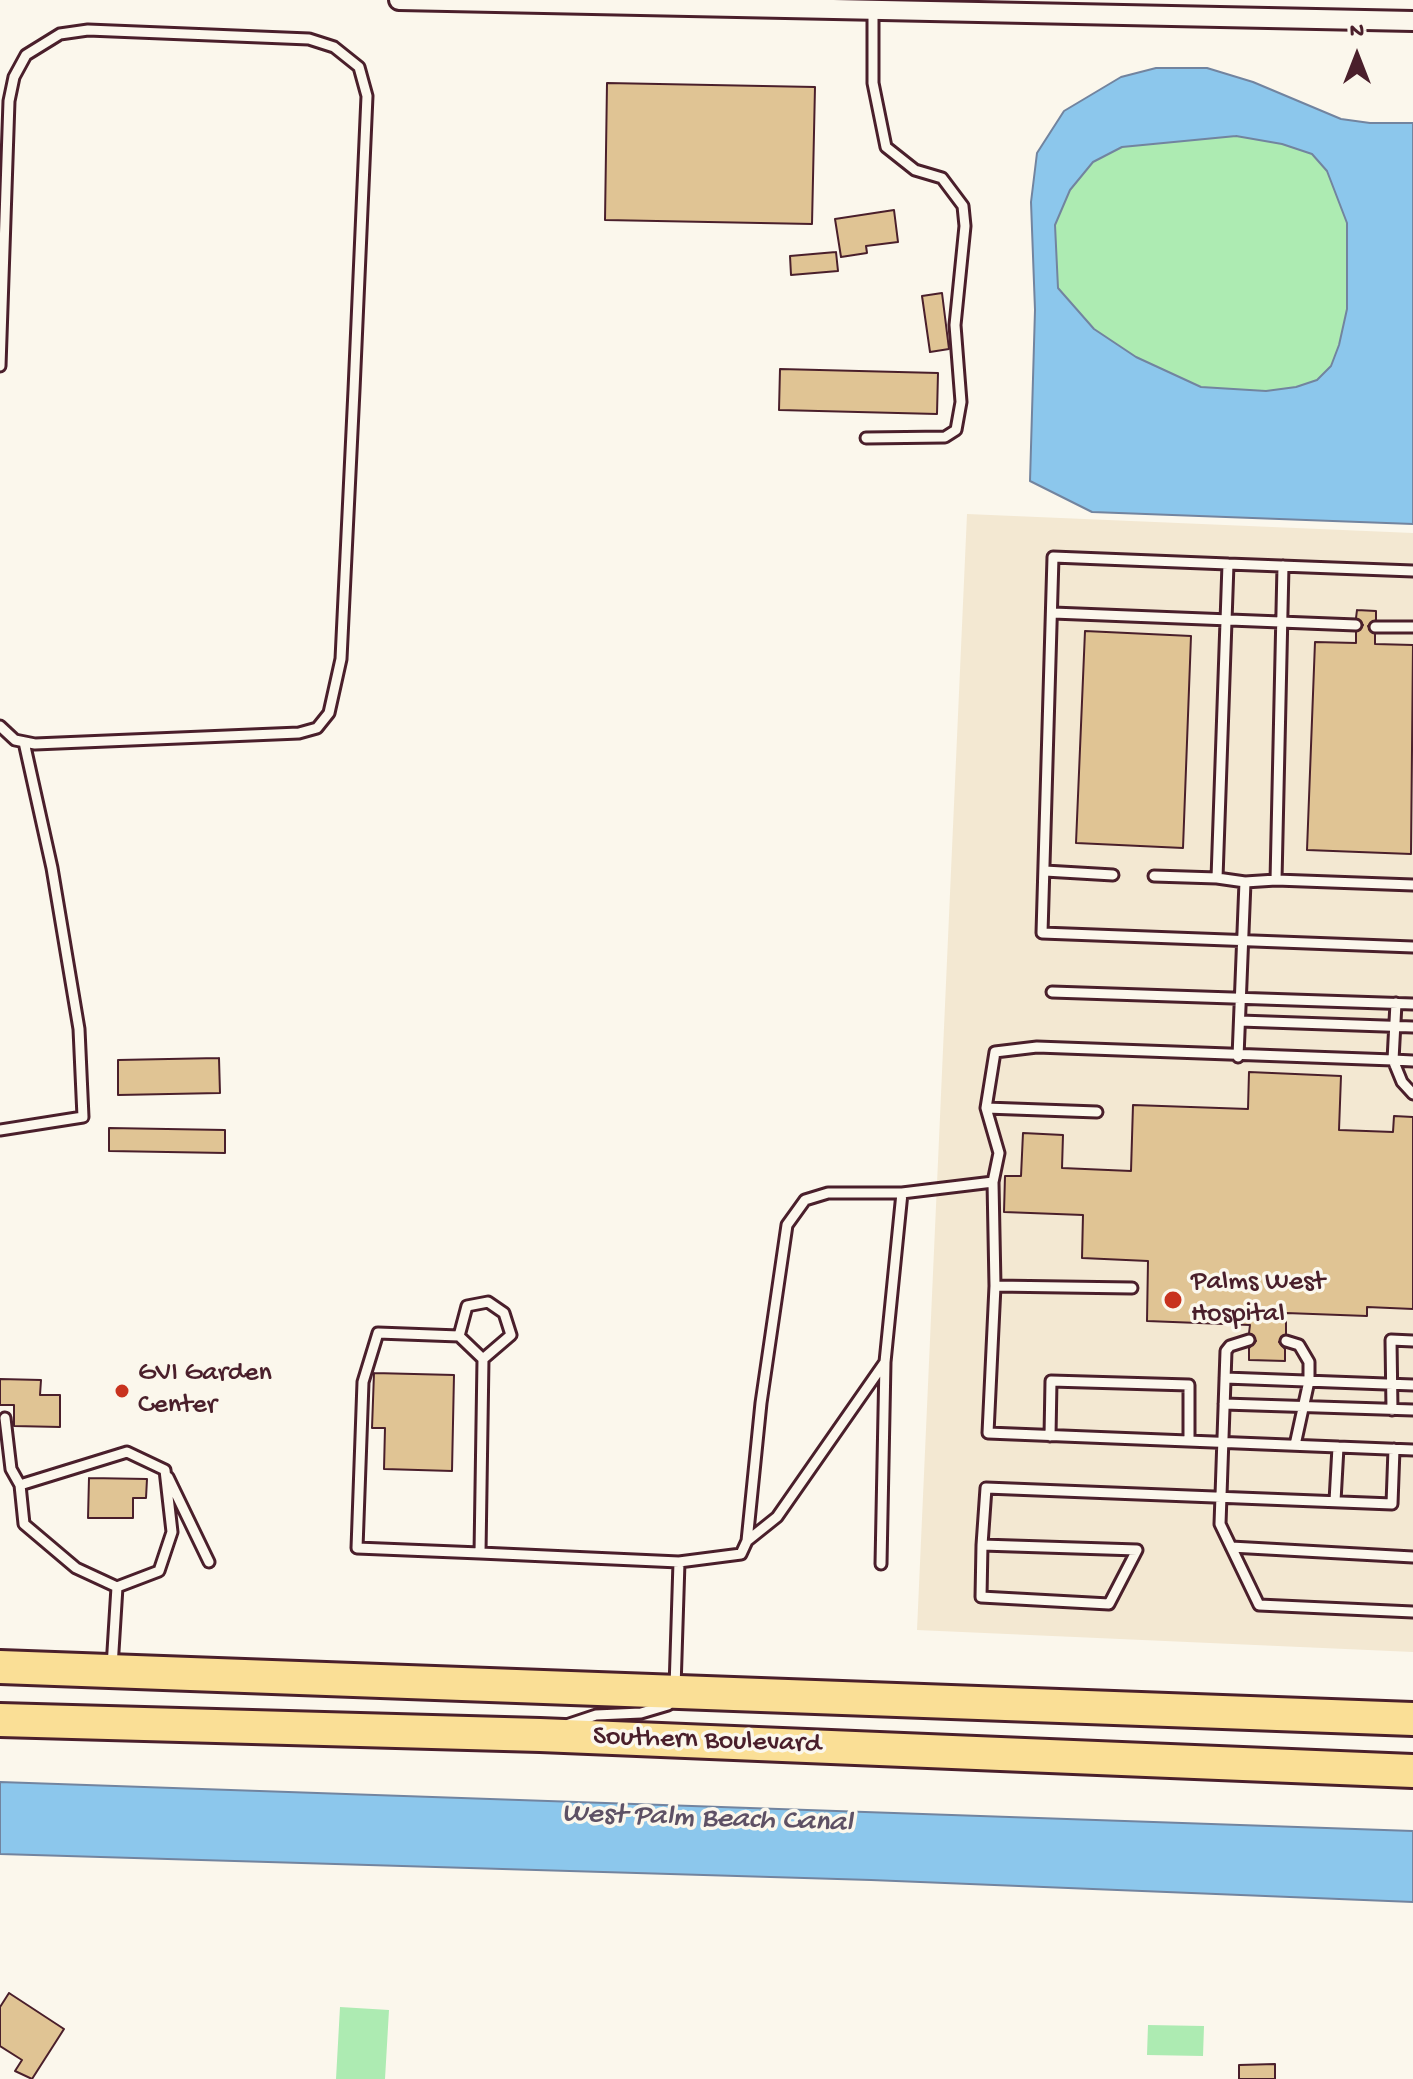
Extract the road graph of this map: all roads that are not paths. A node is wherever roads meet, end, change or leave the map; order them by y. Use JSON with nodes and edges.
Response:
{"nodes":[{"id":1,"x":399,"y":0,"type":"edge"},
{"id":2,"x":873,"y":10,"type":"junction"},
{"id":3,"x":1413,"y":21,"type":"edge"},
{"id":4,"x":0,"y":366,"type":"edge"},
{"id":5,"x":866,"y":438,"type":"dead end"},
{"id":6,"x":1228,"y":564,"type":"junction"},
{"id":7,"x":1283,"y":566,"type":"junction"},
{"id":8,"x":1413,"y":571,"type":"edge"},
{"id":9,"x":1053,"y":613,"type":"junction"},
{"id":10,"x":1227,"y":619,"type":"junction"},
{"id":11,"x":1281,"y":621,"type":"junction"},
{"id":12,"x":1356,"y":625,"type":"dead end"},
{"id":13,"x":1375,"y":627,"type":"dead end"},
{"id":14,"x":1413,"y":627,"type":"edge"},
{"id":15,"x":0,"y":726,"type":"edge"},
{"id":16,"x":24,"y":742,"type":"junction"},
{"id":17,"x":1045,"y":871,"type":"junction"},
{"id":18,"x":1113,"y":875,"type":"dead end"},
{"id":19,"x":1154,"y":876,"type":"dead end"},
{"id":20,"x":1217,"y":878,"type":"junction"},
{"id":21,"x":1276,"y":880,"type":"junction"},
{"id":22,"x":1245,"y":882,"type":"junction"},
{"id":23,"x":1413,"y":885,"type":"edge"},
{"id":24,"x":1242,"y":939,"type":"junction"},
{"id":25,"x":1413,"y":947,"type":"edge"},
{"id":26,"x":1052,"y":992,"type":"dead end"},
{"id":27,"x":1241,"y":998,"type":"junction"},
{"id":28,"x":1396,"y":1003,"type":"junction"},
{"id":29,"x":1413,"y":1004,"type":"edge"},
{"id":30,"x":1240,"y":1021,"type":"junction"},
{"id":31,"x":1396,"y":1027,"type":"junction"},
{"id":32,"x":1413,"y":1027,"type":"edge"},
{"id":33,"x":1238,"y":1057,"type":"junction"},
{"id":34,"x":1393,"y":1060,"type":"junction"},
{"id":35,"x":1413,"y":1061,"type":"edge"},
{"id":36,"x":1413,"y":1094,"type":"edge"},
{"id":37,"x":986,"y":1108,"type":"junction"},
{"id":38,"x":1097,"y":1112,"type":"dead end"},
{"id":39,"x":0,"y":1130,"type":"edge"},
{"id":40,"x":993,"y":1182,"type":"junction"},
{"id":41,"x":902,"y":1193,"type":"junction"},
{"id":42,"x":995,"y":1286,"type":"junction"},
{"id":43,"x":1132,"y":1288,"type":"dead end"},
{"id":44,"x":459,"y":1336,"type":"junction"},
{"id":45,"x":1249,"y":1340,"type":"dead end"},
{"id":46,"x":1286,"y":1341,"type":"dead end"},
{"id":47,"x":1413,"y":1341,"type":"edge"},
{"id":48,"x":483,"y":1359,"type":"junction"},
{"id":49,"x":885,"y":1362,"type":"junction"},
{"id":50,"x":1225,"y":1378,"type":"junction"},
{"id":51,"x":1309,"y":1381,"type":"junction"},
{"id":52,"x":1389,"y":1384,"type":"junction"},
{"id":53,"x":1413,"y":1385,"type":"edge"},
{"id":54,"x":1224,"y":1404,"type":"junction"},
{"id":55,"x":1305,"y":1406,"type":"junction"},
{"id":56,"x":1392,"y":1410,"type":"junction"},
{"id":57,"x":1413,"y":1410,"type":"edge"},
{"id":58,"x":5,"y":1418,"type":"dead end"},
{"id":59,"x":1050,"y":1436,"type":"junction"},
{"id":60,"x":1189,"y":1440,"type":"junction"},
{"id":61,"x":1223,"y":1441,"type":"junction"},
{"id":62,"x":1295,"y":1445,"type":"junction"},
{"id":63,"x":1338,"y":1447,"type":"junction"},
{"id":64,"x":1394,"y":1449,"type":"junction"},
{"id":65,"x":1413,"y":1450,"type":"edge"},
{"id":66,"x":165,"y":1470,"type":"junction"},
{"id":67,"x":20,"y":1485,"type":"junction"},
{"id":68,"x":1221,"y":1495,"type":"junction"},
{"id":69,"x":1335,"y":1501,"type":"junction"},
{"id":70,"x":747,"y":1541,"type":"junction"},
{"id":71,"x":982,"y":1545,"type":"junction"},
{"id":72,"x":1231,"y":1547,"type":"junction"},
{"id":73,"x":480,"y":1553,"type":"junction"},
{"id":74,"x":1413,"y":1557,"type":"edge"},
{"id":75,"x":209,"y":1562,"type":"dead end"},
{"id":76,"x":679,"y":1562,"type":"junction"},
{"id":77,"x":881,"y":1564,"type":"dead end"},
{"id":78,"x":117,"y":1587,"type":"junction"},
{"id":79,"x":1413,"y":1612,"type":"edge"},
{"id":80,"x":0,"y":1667,"type":"edge"},
{"id":81,"x":112,"y":1671,"type":"junction"},
{"id":82,"x":675,"y":1690,"type":"junction"},
{"id":83,"x":1413,"y":1719,"type":"edge"},
{"id":84,"x":0,"y":1720,"type":"edge"},
{"id":85,"x":540,"y":1735,"type":"junction"},
{"id":86,"x":1413,"y":1771,"type":"edge"}],
"edges":[{"from":1,"to":2,"type":"street"},
{"from":2,"to":3,"type":"street"},
{"from":2,"to":5,"type":"lane"},
{"from":4,"to":16,"type":"lane"},
{"from":6,"to":7,"type":"lane"},
{"from":6,"to":9,"type":"lane"},
{"from":6,"to":10,"type":"lane"},
{"from":7,"to":8,"type":"lane"},
{"from":7,"to":11,"type":"lane"},
{"from":9,"to":10,"type":"lane"},
{"from":9,"to":17,"type":"lane"},
{"from":10,"to":11,"type":"lane"},
{"from":10,"to":20,"type":"lane"},
{"from":11,"to":12,"type":"lane"},
{"from":11,"to":21,"type":"lane"},
{"from":13,"to":14,"type":"lane"},
{"from":15,"to":16,"type":"lane"},
{"from":16,"to":39,"type":"lane"},
{"from":17,"to":18,"type":"lane"},
{"from":17,"to":24,"type":"lane"},
{"from":19,"to":20,"type":"lane"},
{"from":20,"to":22,"type":"lane"},
{"from":21,"to":22,"type":"lane"},
{"from":21,"to":23,"type":"lane"},
{"from":22,"to":24,"type":"lane"},
{"from":24,"to":25,"type":"lane"},
{"from":24,"to":27,"type":"lane"},
{"from":26,"to":27,"type":"lane"},
{"from":27,"to":28,"type":"lane"},
{"from":27,"to":30,"type":"lane"},
{"from":28,"to":29,"type":"lane"},
{"from":28,"to":31,"type":"lane"},
{"from":30,"to":31,"type":"lane"},
{"from":30,"to":33,"type":"lane"},
{"from":31,"to":32,"type":"lane"},
{"from":31,"to":34,"type":"lane"},
{"from":33,"to":34,"type":"lane"},
{"from":33,"to":37,"type":"lane"},
{"from":34,"to":35,"type":"lane"},
{"from":34,"to":36,"type":"lane"},
{"from":37,"to":38,"type":"lane"},
{"from":37,"to":40,"type":"lane"},
{"from":40,"to":41,"type":"lane"},
{"from":40,"to":42,"type":"lane"},
{"from":41,"to":49,"type":"lane"},
{"from":41,"to":70,"type":"lane"},
{"from":42,"to":43,"type":"lane"},
{"from":42,"to":59,"type":"lane"},
{"from":44,"to":48,"type":"lane"},
{"from":44,"to":48,"type":"lane"},
{"from":44,"to":73,"type":"lane"},
{"from":45,"to":50,"type":"lane"},
{"from":46,"to":51,"type":"lane"},
{"from":47,"to":52,"type":"lane"},
{"from":48,"to":73,"type":"lane"},
{"from":49,"to":70,"type":"lane"},
{"from":49,"to":77,"type":"lane"},
{"from":50,"to":51,"type":"lane"},
{"from":50,"to":54,"type":"lane"},
{"from":51,"to":52,"type":"lane"},
{"from":51,"to":55,"type":"lane"},
{"from":52,"to":53,"type":"lane"},
{"from":52,"to":56,"type":"lane"},
{"from":54,"to":55,"type":"lane"},
{"from":54,"to":61,"type":"lane"},
{"from":55,"to":56,"type":"lane"},
{"from":55,"to":62,"type":"lane"},
{"from":56,"to":57,"type":"lane"},
{"from":58,"to":67,"type":"lane"},
{"from":59,"to":60,"type":"lane"},
{"from":59,"to":60,"type":"lane"},
{"from":60,"to":61,"type":"lane"},
{"from":61,"to":62,"type":"lane"},
{"from":61,"to":68,"type":"lane"},
{"from":62,"to":63,"type":"lane"},
{"from":63,"to":64,"type":"lane"},
{"from":63,"to":69,"type":"lane"},
{"from":64,"to":65,"type":"lane"},
{"from":64,"to":69,"type":"lane"},
{"from":66,"to":67,"type":"lane"},
{"from":66,"to":75,"type":"lane"},
{"from":66,"to":78,"type":"lane"},
{"from":67,"to":78,"type":"lane"},
{"from":68,"to":69,"type":"lane"},
{"from":68,"to":71,"type":"lane"},
{"from":68,"to":72,"type":"lane"},
{"from":70,"to":76,"type":"lane"},
{"from":71,"to":71,"type":"lane"},
{"from":72,"to":74,"type":"lane"},
{"from":72,"to":79,"type":"lane"},
{"from":73,"to":76,"type":"lane"},
{"from":76,"to":82,"type":"lane"},
{"from":78,"to":81,"type":"lane"},
{"from":80,"to":81,"type":"highway","name":"Southern Boulevard"},
{"from":81,"to":82,"type":"highway","name":"Southern Boulevard"},
{"from":82,"to":83,"type":"highway","name":"Southern Boulevard"},
{"from":82,"to":85,"type":"lane"},
{"from":84,"to":85,"type":"highway","name":"Southern Boulevard"},
{"from":85,"to":86,"type":"highway","name":"Southern Boulevard"}]}
